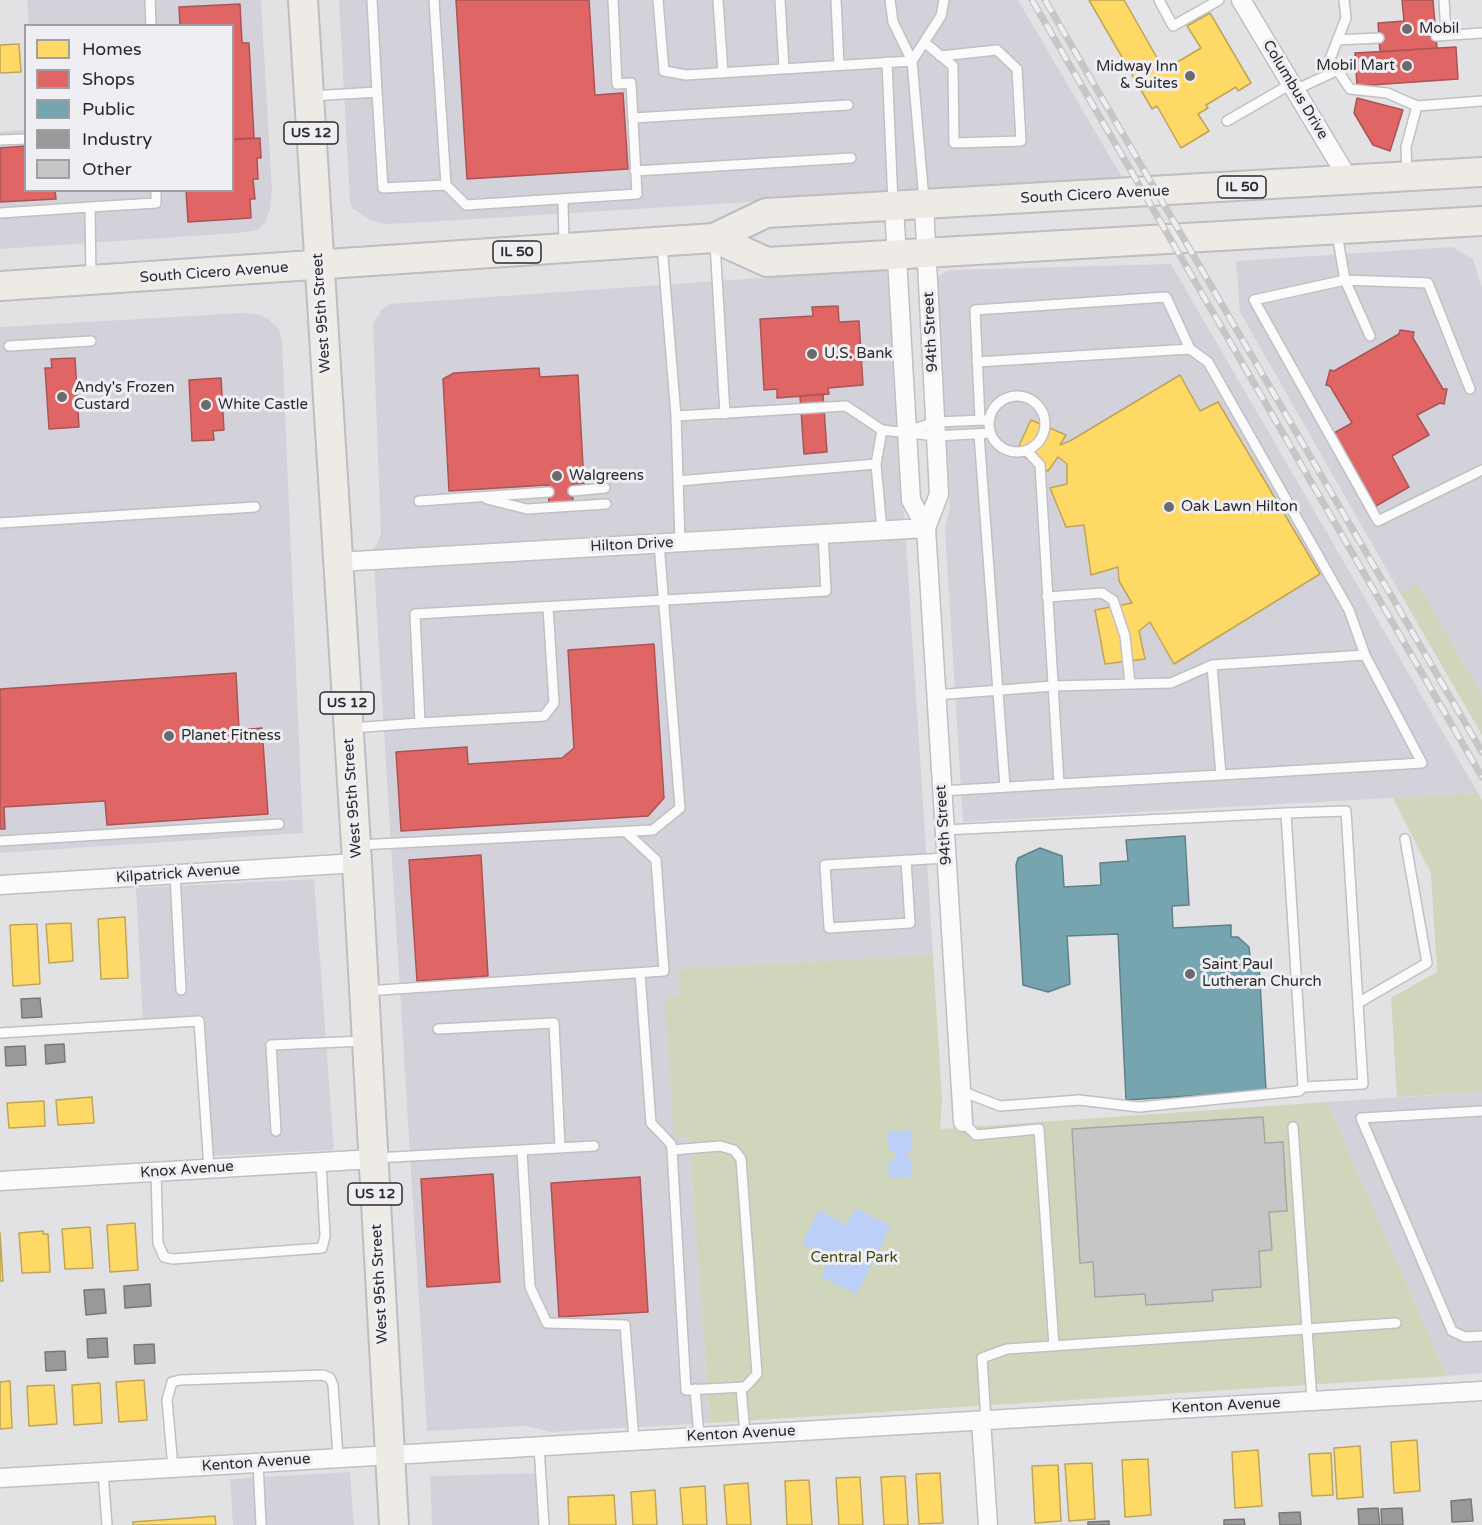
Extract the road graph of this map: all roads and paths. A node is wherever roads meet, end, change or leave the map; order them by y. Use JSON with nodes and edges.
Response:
{"nodes":[{"id":1,"x":150,"y":0,"type":"edge"},
{"id":2,"x":303,"y":0,"type":"edge"},
{"id":3,"x":372,"y":0,"type":"edge"},
{"id":4,"x":434,"y":0,"type":"edge"},
{"id":5,"x":613,"y":0,"type":"edge"},
{"id":6,"x":658,"y":0,"type":"edge"},
{"id":7,"x":718,"y":0,"type":"edge"},
{"id":8,"x":780,"y":0,"type":"edge"},
{"id":9,"x":836,"y":0,"type":"edge"},
{"id":10,"x":890,"y":0,"type":"edge"},
{"id":11,"x":944,"y":0,"type":"edge"},
{"id":12,"x":1159,"y":0,"type":"edge"},
{"id":13,"x":1219,"y":0,"type":"edge"},
{"id":14,"x":1241,"y":0,"type":"edge"},
{"id":15,"x":1344,"y":0,"type":"edge"},
{"id":16,"x":1444,"y":0,"type":"edge"},
{"id":17,"x":151,"y":24,"type":"edge"},
{"id":18,"x":1482,"y":33,"type":"edge"},
{"id":19,"x":1379,"y":38,"type":"dead end"},
{"id":20,"x":1337,"y":40,"type":"junction"},
{"id":21,"x":924,"y":42,"type":"junction"},
{"id":22,"x":940,"y":56,"type":"junction"},
{"id":23,"x":912,"y":61,"type":"junction"},
{"id":24,"x":887,"y":62,"type":"junction"},
{"id":25,"x":839,"y":65,"type":"junction"},
{"id":26,"x":784,"y":69,"type":"junction"},
{"id":27,"x":1338,"y":70,"type":"junction"},
{"id":28,"x":723,"y":73,"type":"junction"},
{"id":29,"x":1293,"y":87,"type":"junction"},
{"id":30,"x":377,"y":92,"type":"junction"},
{"id":31,"x":309,"y":96,"type":"junction"},
{"id":32,"x":1482,"y":101,"type":"edge"},
{"id":33,"x":848,"y":105,"type":"dead end"},
{"id":34,"x":1417,"y":106,"type":"junction"},
{"id":35,"x":633,"y":118,"type":"junction"},
{"id":36,"x":1227,"y":121,"type":"dead end"},
{"id":37,"x":24,"y":139,"type":"edge"},
{"id":38,"x":0,"y":140,"type":"edge"},
{"id":39,"x":851,"y":158,"type":"dead end"},
{"id":40,"x":635,"y":171,"type":"junction"},
{"id":41,"x":1482,"y":172,"type":"edge"},
{"id":42,"x":1407,"y":176,"type":"junction"},
{"id":43,"x":1349,"y":180,"type":"junction"},
{"id":44,"x":446,"y":185,"type":"junction"},
{"id":45,"x":156,"y":192,"type":"edge"},
{"id":46,"x":563,"y":199,"type":"junction"},
{"id":47,"x":924,"y":206,"type":"junction"},
{"id":48,"x":90,"y":207,"type":"junction"},
{"id":49,"x":894,"y":207,"type":"junction"},
{"id":50,"x":0,"y":213,"type":"edge"},
{"id":51,"x":1482,"y":221,"type":"edge"},
{"id":52,"x":1336,"y":228,"type":"junction"},
{"id":53,"x":714,"y":238,"type":"junction"},
{"id":54,"x":662,"y":241,"type":"junction"},
{"id":55,"x":565,"y":248,"type":"junction"},
{"id":56,"x":927,"y":254,"type":"junction"},
{"id":57,"x":897,"y":255,"type":"junction"},
{"id":58,"x":319,"y":266,"type":"junction"},
{"id":59,"x":1345,"y":279,"type":"junction"},
{"id":60,"x":91,"y":280,"type":"junction"},
{"id":61,"x":0,"y":286,"type":"edge"},
{"id":62,"x":1371,"y":336,"type":"dead end"},
{"id":63,"x":91,"y":341,"type":"dead end"},
{"id":64,"x":9,"y":346,"type":"dead end"},
{"id":65,"x":1190,"y":349,"type":"junction"},
{"id":66,"x":977,"y":362,"type":"junction"},
{"id":67,"x":1470,"y":389,"type":"dead end"},
{"id":68,"x":725,"y":414,"type":"junction"},
{"id":69,"x":676,"y":416,"type":"junction"},
{"id":70,"x":980,"y":420,"type":"junction"},
{"id":71,"x":990,"y":420,"type":"junction"},
{"id":72,"x":936,"y":429,"type":"junction"},
{"id":73,"x":882,"y":430,"type":"junction"},
{"id":74,"x":907,"y":431,"type":"junction"},
{"id":75,"x":979,"y":434,"type":"junction"},
{"id":76,"x":990,"y":434,"type":"junction"},
{"id":77,"x":1027,"y":451,"type":"junction"},
{"id":78,"x":876,"y":464,"type":"junction"},
{"id":79,"x":1482,"y":470,"type":"edge"},
{"id":80,"x":678,"y":481,"type":"junction"},
{"id":81,"x":605,"y":488,"type":"dead end"},
{"id":82,"x":573,"y":491,"type":"dead end"},
{"id":83,"x":549,"y":492,"type":"dead end"},
{"id":84,"x":479,"y":497,"type":"junction"},
{"id":85,"x":419,"y":501,"type":"dead end"},
{"id":86,"x":606,"y":504,"type":"dead end"},
{"id":87,"x":255,"y":507,"type":"dead end"},
{"id":88,"x":0,"y":523,"type":"edge"},
{"id":89,"x":926,"y":528,"type":"junction"},
{"id":90,"x":882,"y":531,"type":"junction"},
{"id":91,"x":823,"y":534,"type":"junction"},
{"id":92,"x":680,"y":542,"type":"junction"},
{"id":93,"x":659,"y":543,"type":"junction"},
{"id":94,"x":338,"y":562,"type":"junction"},
{"id":95,"x":1047,"y":597,"type":"junction"},
{"id":96,"x":663,"y":601,"type":"junction"},
{"id":97,"x":548,"y":607,"type":"junction"},
{"id":98,"x":1365,"y":655,"type":"junction"},
{"id":99,"x":1212,"y":665,"type":"junction"},
{"id":100,"x":1130,"y":684,"type":"junction"},
{"id":101,"x":1053,"y":686,"type":"junction"},
{"id":102,"x":998,"y":690,"type":"junction"},
{"id":103,"x":935,"y":695,"type":"junction"},
{"id":104,"x":420,"y":723,"type":"junction"},
{"id":105,"x":348,"y":729,"type":"junction"},
{"id":106,"x":1221,"y":775,"type":"junction"},
{"id":107,"x":1059,"y":784,"type":"junction"},
{"id":108,"x":1005,"y":787,"type":"junction"},
{"id":109,"x":942,"y":791,"type":"junction"},
{"id":110,"x":1287,"y":813,"type":"junction"},
{"id":111,"x":279,"y":824,"type":"dead end"},
{"id":112,"x":944,"y":830,"type":"junction"},
{"id":113,"x":626,"y":832,"type":"junction"},
{"id":114,"x":1405,"y":839,"type":"dead end"},
{"id":115,"x":0,"y":841,"type":"edge"},
{"id":116,"x":356,"y":854,"type":"junction"},
{"id":117,"x":946,"y":858,"type":"junction"},
{"id":118,"x":906,"y":860,"type":"junction"},
{"id":119,"x":175,"y":874,"type":"junction"},
{"id":120,"x":0,"y":885,"type":"edge"},
{"id":121,"x":640,"y":973,"type":"junction"},
{"id":122,"x":181,"y":990,"type":"dead end"},
{"id":123,"x":364,"y":992,"type":"junction"},
{"id":124,"x":1358,"y":1003,"type":"junction"},
{"id":125,"x":438,"y":1029,"type":"dead end"},
{"id":126,"x":0,"y":1033,"type":"edge"},
{"id":127,"x":367,"y":1041,"type":"junction"},
{"id":128,"x":1303,"y":1087,"type":"junction"},
{"id":129,"x":961,"y":1091,"type":"junction"},
{"id":130,"x":1482,"y":1111,"type":"edge"},
{"id":131,"x":963,"y":1122,"type":"joint"},
{"id":132,"x":1293,"y":1127,"type":"dead end"},
{"id":133,"x":276,"y":1131,"type":"dead end"},
{"id":134,"x":594,"y":1146,"type":"dead end"},
{"id":135,"x":560,"y":1148,"type":"junction"},
{"id":136,"x":522,"y":1150,"type":"junction"},
{"id":137,"x":672,"y":1150,"type":"junction"},
{"id":138,"x":373,"y":1159,"type":"junction"},
{"id":139,"x":321,"y":1162,"type":"junction"},
{"id":140,"x":209,"y":1168,"type":"junction"},
{"id":141,"x":156,"y":1172,"type":"junction"},
{"id":142,"x":0,"y":1181,"type":"edge"},
{"id":143,"x":1396,"y":1323,"type":"dead end"},
{"id":144,"x":1307,"y":1329,"type":"junction"},
{"id":145,"x":1482,"y":1336,"type":"edge"},
{"id":146,"x":1054,"y":1346,"type":"junction"},
{"id":147,"x":741,"y":1387,"type":"junction"},
{"id":148,"x":695,"y":1389,"type":"junction"},
{"id":149,"x":1482,"y":1391,"type":"edge"},
{"id":150,"x":1312,"y":1401,"type":"junction"},
{"id":151,"x":984,"y":1420,"type":"junction"},
{"id":152,"x":745,"y":1434,"type":"junction"},
{"id":153,"x":699,"y":1437,"type":"junction"},
{"id":154,"x":634,"y":1440,"type":"junction"},
{"id":155,"x":539,"y":1446,"type":"junction"},
{"id":156,"x":390,"y":1454,"type":"junction"},
{"id":157,"x":338,"y":1457,"type":"junction"},
{"id":158,"x":258,"y":1462,"type":"junction"},
{"id":159,"x":173,"y":1468,"type":"junction"},
{"id":160,"x":103,"y":1472,"type":"junction"},
{"id":161,"x":0,"y":1478,"type":"edge"},
{"id":162,"x":107,"y":1525,"type":"edge"},
{"id":163,"x":261,"y":1525,"type":"edge"},
{"id":164,"x":394,"y":1525,"type":"edge"},
{"id":165,"x":544,"y":1525,"type":"edge"},
{"id":166,"x":988,"y":1525,"type":"edge"}],
"edges":[{"from":1,"to":17,"type":"lane"},
{"from":2,"to":31,"type":"main road","name":"West 95th Street","number":"US 12"},
{"from":3,"to":30,"type":"lane"},
{"from":4,"to":44,"type":"lane"},
{"from":5,"to":35,"type":"lane"},
{"from":6,"to":28,"type":"lane"},
{"from":7,"to":28,"type":"lane"},
{"from":8,"to":26,"type":"lane"},
{"from":9,"to":25,"type":"lane"},
{"from":10,"to":23,"type":"lane"},
{"from":11,"to":21,"type":"lane"},
{"from":12,"to":13,"type":"lane"},
{"from":14,"to":29,"type":"street","name":"Columbus Drive"},
{"from":15,"to":20,"type":"lane"},
{"from":16,"to":18,"type":"lane"},
{"from":19,"to":20,"type":"lane"},
{"from":20,"to":27,"type":"lane"},
{"from":21,"to":22,"type":"lane"},
{"from":21,"to":23,"type":"lane"},
{"from":22,"to":22,"type":"lane"},
{"from":23,"to":24,"type":"lane"},
{"from":23,"to":47,"type":"lane"},
{"from":24,"to":25,"type":"lane"},
{"from":24,"to":49,"type":"lane"},
{"from":25,"to":26,"type":"lane"},
{"from":26,"to":28,"type":"lane"},
{"from":27,"to":29,"type":"lane"},
{"from":27,"to":34,"type":"lane"},
{"from":29,"to":36,"type":"lane"},
{"from":29,"to":43,"type":"street","name":"Columbus Drive"},
{"from":30,"to":31,"type":"lane"},
{"from":30,"to":44,"type":"lane"},
{"from":31,"to":58,"type":"main road","name":"West 95th Street","number":"US 12"},
{"from":32,"to":34,"type":"lane"},
{"from":33,"to":35,"type":"lane"},
{"from":34,"to":42,"type":"lane"},
{"from":35,"to":40,"type":"lane"},
{"from":37,"to":38,"type":"lane"},
{"from":39,"to":40,"type":"lane"},
{"from":40,"to":46,"type":"lane"},
{"from":41,"to":42,"type":"main road","name":"South Cicero Avenue","number":"IL 50"},
{"from":42,"to":43,"type":"main road","name":"South Cicero Avenue","number":"IL 50"},
{"from":43,"to":47,"type":"main road","name":"South Cicero Avenue","number":"IL 50"},
{"from":44,"to":46,"type":"lane"},
{"from":45,"to":48,"type":"lane"},
{"from":46,"to":55,"type":"lane"},
{"from":47,"to":49,"type":"main road","name":"South Cicero Avenue","number":"IL 50"},
{"from":47,"to":56,"type":"street","name":"94th Street"},
{"from":48,"to":50,"type":"lane"},
{"from":48,"to":60,"type":"lane"},
{"from":49,"to":53,"type":"main road","name":"South Cicero Avenue","number":"IL 50"},
{"from":49,"to":57,"type":"street","name":"94th Street"},
{"from":51,"to":52,"type":"main road","name":"South Cicero Avenue","number":"IL 50"},
{"from":52,"to":56,"type":"main road","name":"South Cicero Avenue","number":"IL 50"},
{"from":52,"to":59,"type":"lane"},
{"from":53,"to":54,"type":"main road","name":"South Cicero Avenue","number":"IL 50"},
{"from":53,"to":57,"type":"main road","name":"South Cicero Avenue","number":"IL 50"},
{"from":53,"to":68,"type":"lane"},
{"from":54,"to":55,"type":"main road","name":"South Cicero Avenue","number":"IL 50"},
{"from":54,"to":69,"type":"lane"},
{"from":55,"to":58,"type":"main road","name":"South Cicero Avenue","number":"IL 50"},
{"from":56,"to":57,"type":"main road","name":"South Cicero Avenue","number":"IL 50"},
{"from":56,"to":72,"type":"street","name":"94th Street"},
{"from":57,"to":74,"type":"street","name":"94th Street"},
{"from":58,"to":60,"type":"main road","name":"South Cicero Avenue","number":"IL 50"},
{"from":58,"to":94,"type":"main road","name":"West 95th Street","number":"US 12"},
{"from":59,"to":62,"type":"lane"},
{"from":59,"to":67,"type":"lane"},
{"from":59,"to":79,"type":"lane"},
{"from":60,"to":61,"type":"main road","name":"South Cicero Avenue","number":"IL 50"},
{"from":63,"to":64,"type":"lane"},
{"from":65,"to":66,"type":"lane"},
{"from":65,"to":66,"type":"lane"},
{"from":65,"to":98,"type":"lane"},
{"from":66,"to":70,"type":"lane"},
{"from":68,"to":69,"type":"lane"},
{"from":68,"to":73,"type":"lane"},
{"from":69,"to":80,"type":"lane"},
{"from":70,"to":71,"type":"lane"},
{"from":70,"to":72,"type":"lane"},
{"from":71,"to":76,"type":"lane"},
{"from":71,"to":77,"type":"lane"},
{"from":72,"to":74,"type":"lane"},
{"from":72,"to":75,"type":"lane"},
{"from":72,"to":89,"type":"street","name":"94th Street"},
{"from":73,"to":74,"type":"lane"},
{"from":73,"to":78,"type":"lane"},
{"from":74,"to":89,"type":"street","name":"94th Street"},
{"from":75,"to":76,"type":"lane"},
{"from":75,"to":102,"type":"lane"},
{"from":76,"to":77,"type":"lane"},
{"from":77,"to":95,"type":"lane"},
{"from":78,"to":80,"type":"lane"},
{"from":78,"to":90,"type":"lane"},
{"from":80,"to":92,"type":"lane"},
{"from":81,"to":82,"type":"lane"},
{"from":83,"to":84,"type":"lane"},
{"from":84,"to":85,"type":"lane"},
{"from":84,"to":86,"type":"lane"},
{"from":87,"to":88,"type":"lane"},
{"from":89,"to":90,"type":"street","name":"Hilton Drive"},
{"from":89,"to":103,"type":"street","name":"94th Street"},
{"from":90,"to":91,"type":"street","name":"Hilton Drive"},
{"from":91,"to":92,"type":"street","name":"Hilton Drive"},
{"from":91,"to":96,"type":"lane"},
{"from":92,"to":93,"type":"street","name":"Hilton Drive"},
{"from":93,"to":94,"type":"street","name":"Hilton Drive"},
{"from":93,"to":96,"type":"lane"},
{"from":94,"to":105,"type":"main road","name":"West 95th Street","number":"US 12"},
{"from":95,"to":100,"type":"lane"},
{"from":95,"to":101,"type":"lane"},
{"from":96,"to":97,"type":"lane"},
{"from":96,"to":113,"type":"lane"},
{"from":97,"to":104,"type":"lane"},
{"from":97,"to":104,"type":"lane"},
{"from":98,"to":99,"type":"lane"},
{"from":98,"to":106,"type":"lane"},
{"from":99,"to":100,"type":"lane"},
{"from":99,"to":106,"type":"lane"},
{"from":100,"to":101,"type":"lane"},
{"from":101,"to":102,"type":"lane"},
{"from":101,"to":107,"type":"lane"},
{"from":102,"to":103,"type":"lane"},
{"from":102,"to":108,"type":"lane"},
{"from":103,"to":109,"type":"street","name":"94th Street"},
{"from":104,"to":105,"type":"lane"},
{"from":105,"to":116,"type":"main road","name":"West 95th Street","number":"US 12"},
{"from":106,"to":107,"type":"lane"},
{"from":107,"to":108,"type":"lane"},
{"from":108,"to":109,"type":"lane"},
{"from":109,"to":112,"type":"street","name":"94th Street"},
{"from":110,"to":112,"type":"lane"},
{"from":110,"to":124,"type":"lane"},
{"from":110,"to":128,"type":"lane"},
{"from":111,"to":115,"type":"lane"},
{"from":112,"to":117,"type":"street","name":"94th Street"},
{"from":113,"to":116,"type":"lane"},
{"from":113,"to":121,"type":"lane"},
{"from":114,"to":124,"type":"lane"},
{"from":116,"to":119,"type":"street","name":"Kilpatrick Avenue"},
{"from":116,"to":123,"type":"main road","name":"West 95th Street","number":"US 12"},
{"from":117,"to":118,"type":"lane"},
{"from":117,"to":129,"type":"street","name":"94th Street"},
{"from":118,"to":118,"type":"lane"},
{"from":119,"to":120,"type":"street","name":"Kilpatrick Avenue"},
{"from":119,"to":122,"type":"lane"},
{"from":121,"to":123,"type":"lane"},
{"from":121,"to":137,"type":"lane"},
{"from":123,"to":127,"type":"main road","name":"West 95th Street","number":"US 12"},
{"from":124,"to":128,"type":"lane"},
{"from":125,"to":135,"type":"lane"},
{"from":126,"to":140,"type":"lane"},
{"from":127,"to":133,"type":"lane"},
{"from":127,"to":138,"type":"main road","name":"West 95th Street","number":"US 12"},
{"from":128,"to":129,"type":"lane"},
{"from":129,"to":131,"type":"street","name":"94th Street"},
{"from":130,"to":145,"type":"lane"},
{"from":131,"to":146,"type":"lane"},
{"from":132,"to":144,"type":"lane"},
{"from":134,"to":135,"type":"lane"},
{"from":135,"to":136,"type":"lane"},
{"from":136,"to":138,"type":"lane"},
{"from":136,"to":154,"type":"lane"},
{"from":137,"to":147,"type":"lane"},
{"from":137,"to":148,"type":"lane"},
{"from":138,"to":139,"type":"street","name":"Knox Avenue"},
{"from":138,"to":156,"type":"main road","name":"West 95th Street","number":"US 12"},
{"from":139,"to":140,"type":"street","name":"Knox Avenue"},
{"from":139,"to":141,"type":"lane"},
{"from":140,"to":141,"type":"street","name":"Knox Avenue"},
{"from":141,"to":142,"type":"street","name":"Knox Avenue"},
{"from":143,"to":144,"type":"lane"},
{"from":144,"to":146,"type":"lane"},
{"from":144,"to":150,"type":"lane"},
{"from":146,"to":151,"type":"lane"},
{"from":147,"to":148,"type":"lane"},
{"from":147,"to":152,"type":"lane"},
{"from":148,"to":153,"type":"lane"},
{"from":149,"to":150,"type":"street","name":"Kenton Avenue"},
{"from":150,"to":151,"type":"street","name":"Kenton Avenue"},
{"from":151,"to":152,"type":"street","name":"Kenton Avenue"},
{"from":151,"to":166,"type":"street"},
{"from":152,"to":153,"type":"street","name":"Kenton Avenue"},
{"from":153,"to":154,"type":"street","name":"Kenton Avenue"},
{"from":154,"to":155,"type":"street","name":"Kenton Avenue"},
{"from":155,"to":156,"type":"street","name":"Kenton Avenue"},
{"from":155,"to":165,"type":"lane"},
{"from":156,"to":157,"type":"street","name":"Kenton Avenue"},
{"from":156,"to":164,"type":"main road","name":"West 95th Street","number":"US 12"},
{"from":157,"to":158,"type":"street","name":"Kenton Avenue"},
{"from":157,"to":159,"type":"lane"},
{"from":158,"to":159,"type":"street","name":"Kenton Avenue"},
{"from":158,"to":163,"type":"lane"},
{"from":159,"to":160,"type":"street","name":"Kenton Avenue"},
{"from":160,"to":161,"type":"street","name":"Kenton Avenue"},
{"from":160,"to":162,"type":"lane"}]}
